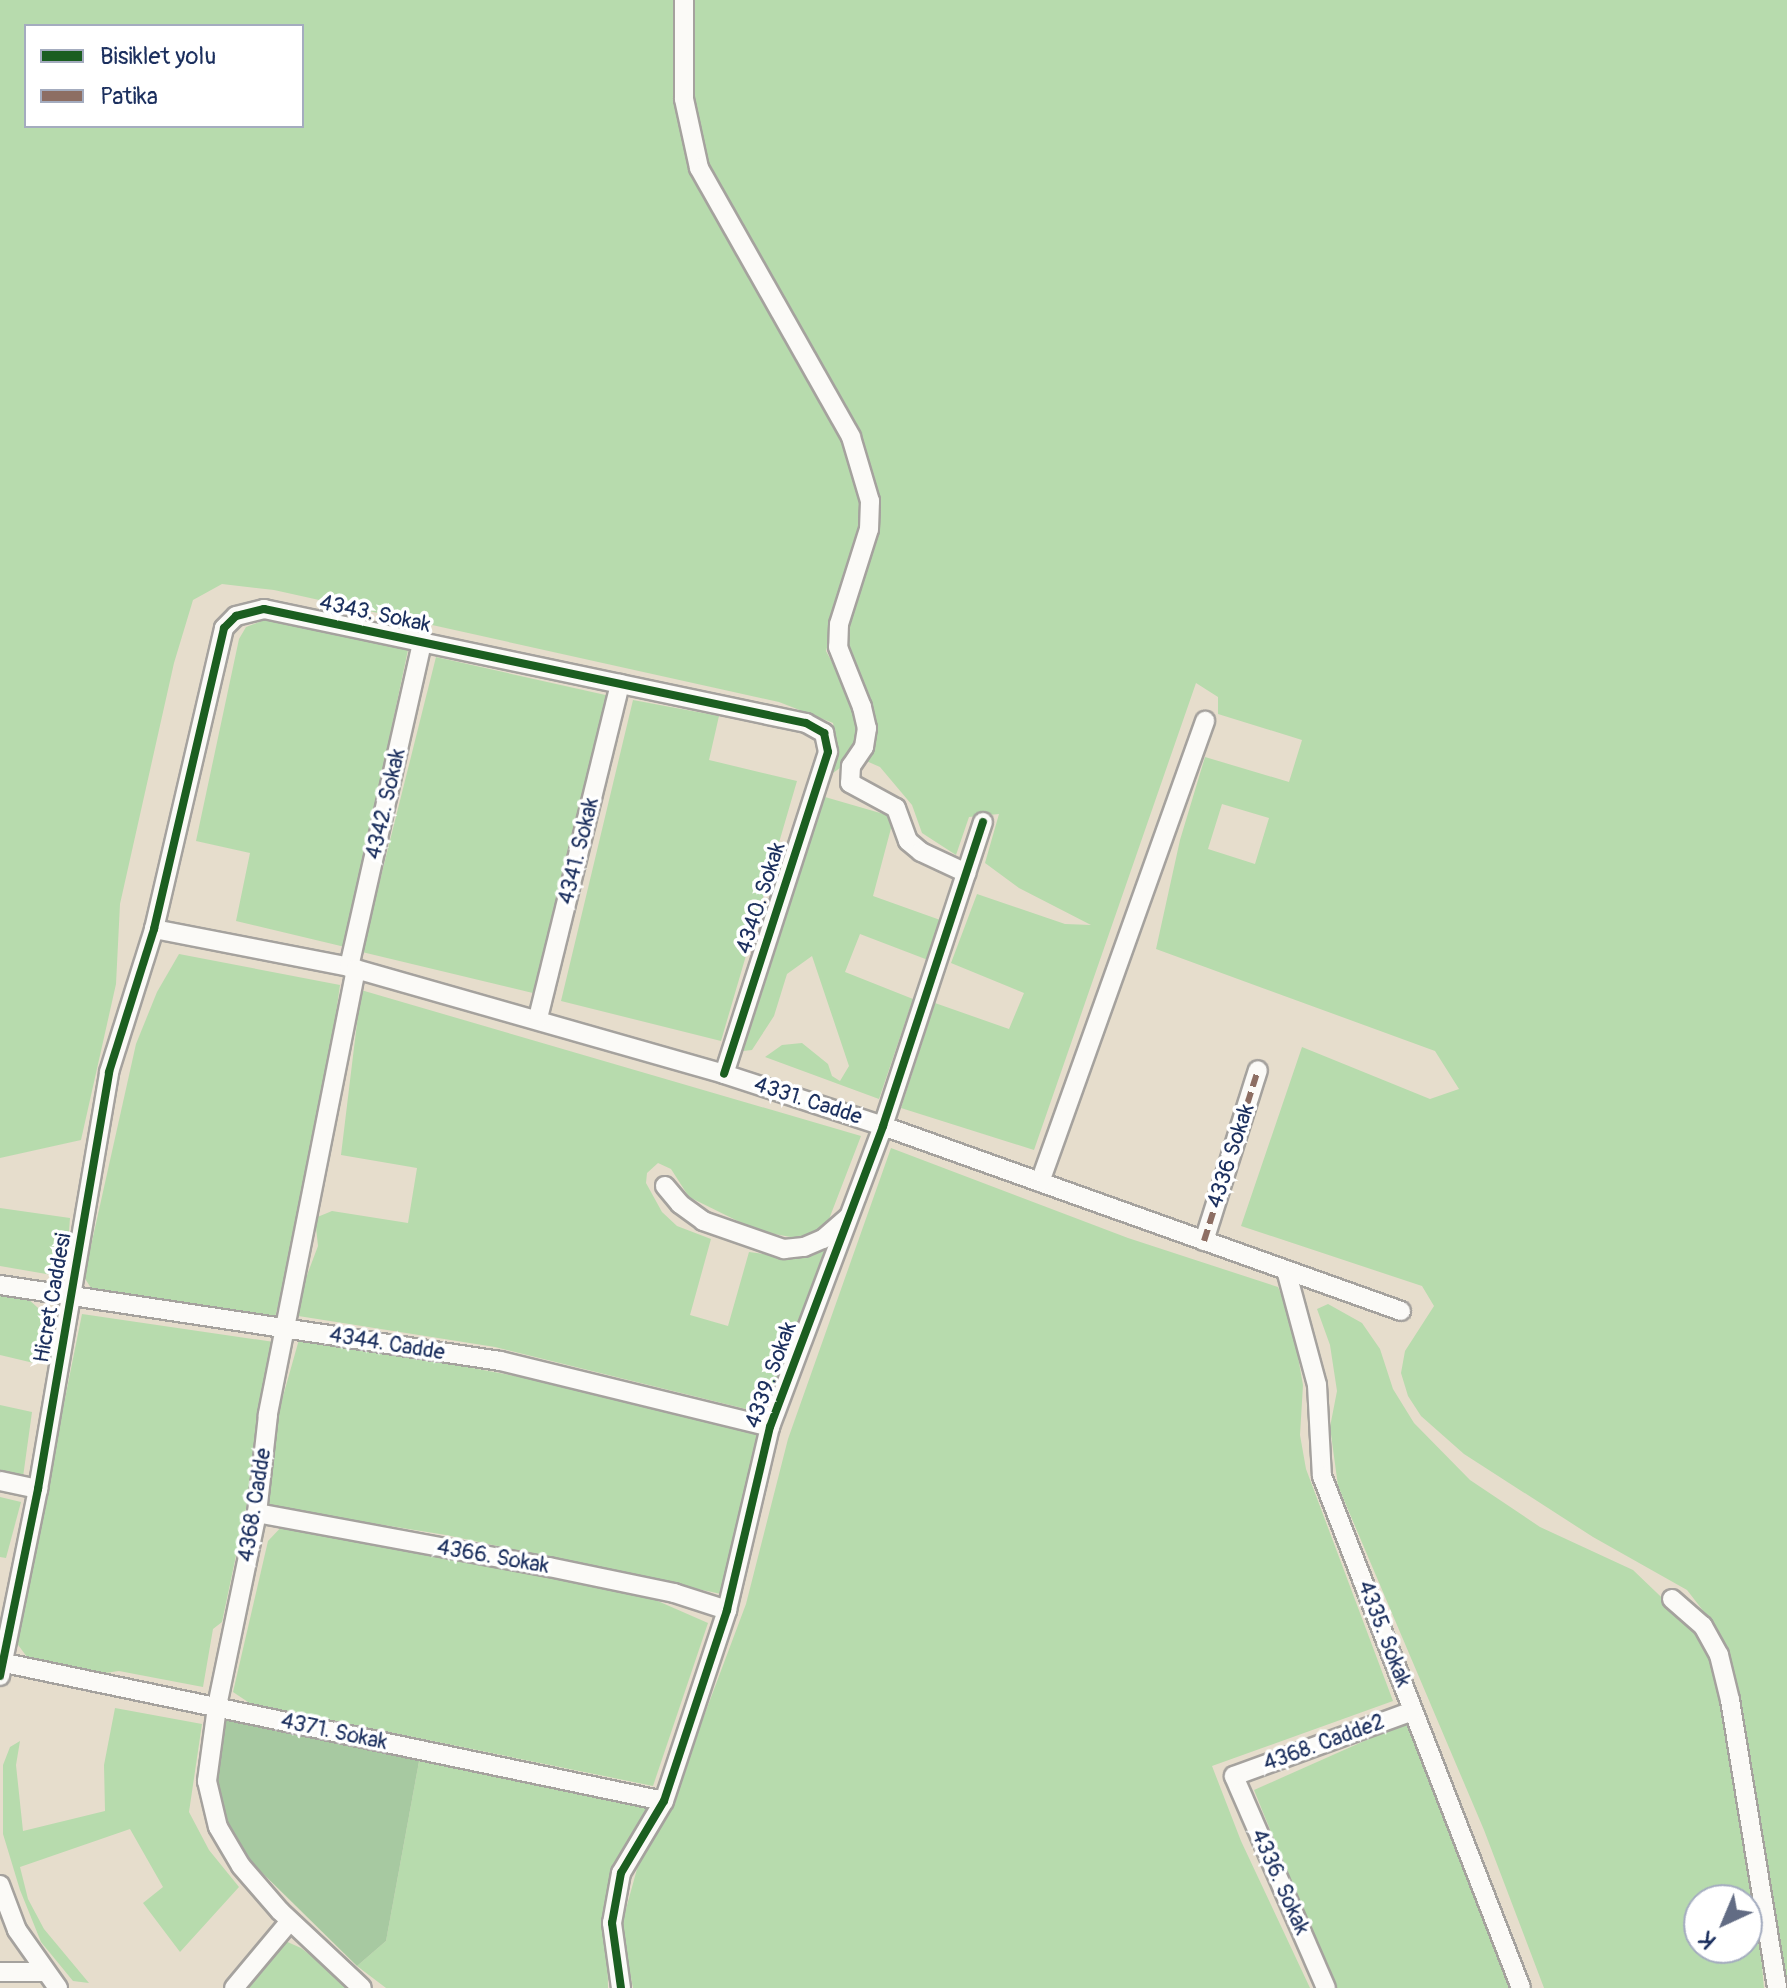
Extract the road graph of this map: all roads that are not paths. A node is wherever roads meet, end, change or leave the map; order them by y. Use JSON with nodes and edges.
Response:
{"nodes":[{"id":1,"x":684,"y":0,"type":"edge"},
{"id":2,"x":422,"y":642,"type":"junction"},
{"id":3,"x":620,"y":684,"type":"junction"},
{"id":4,"x":1205,"y":721,"type":"dead end"},
{"id":5,"x":824,"y":733,"type":"joint"},
{"id":6,"x":983,"y":822,"type":"dead end"},
{"id":7,"x":966,"y":873,"type":"junction"},
{"id":8,"x":154,"y":929,"type":"junction"},
{"id":9,"x":352,"y":968,"type":"junction"},
{"id":10,"x":538,"y":1018,"type":"junction"},
{"id":11,"x":1258,"y":1070,"type":"dead end"},
{"id":12,"x":724,"y":1074,"type":"junction"},
{"id":13,"x":883,"y":1126,"type":"junction"},
{"id":14,"x":1040,"y":1182,"type":"junction"},
{"id":15,"x":665,"y":1186,"type":"dead end"},
{"id":16,"x":849,"y":1216,"type":"junction"},
{"id":17,"x":1204,"y":1241,"type":"junction"},
{"id":18,"x":1286,"y":1270,"type":"junction"},
{"id":19,"x":0,"y":1285,"type":"edge"},
{"id":20,"x":72,"y":1298,"type":"junction"},
{"id":21,"x":1401,"y":1311,"type":"dead end"},
{"id":22,"x":286,"y":1329,"type":"junction"},
{"id":23,"x":770,"y":1427,"type":"junction"},
{"id":24,"x":0,"y":1481,"type":"edge"},
{"id":25,"x":38,"y":1489,"type":"junction"},
{"id":26,"x":257,"y":1513,"type":"junction"},
{"id":27,"x":1672,"y":1599,"type":"dead end"},
{"id":28,"x":727,"y":1610,"type":"junction"},
{"id":29,"x":2,"y":1670,"type":"edge"},
{"id":30,"x":217,"y":1707,"type":"junction"},
{"id":31,"x":1413,"y":1711,"type":"junction"},
{"id":32,"x":1234,"y":1776,"type":"joint"},
{"id":33,"x":664,"y":1801,"type":"junction"},
{"id":34,"x":0,"y":1885,"type":"edge"},
{"id":35,"x":290,"y":1921,"type":"junction"},
{"id":36,"x":0,"y":1972,"type":"edge"},
{"id":37,"x":45,"y":1972,"type":"junction"},
{"id":38,"x":58,"y":1988,"type":"edge"},
{"id":39,"x":234,"y":1988,"type":"edge"},
{"id":40,"x":362,"y":1988,"type":"edge"},
{"id":41,"x":621,"y":1988,"type":"edge"},
{"id":42,"x":1326,"y":1988,"type":"edge"},
{"id":43,"x":1521,"y":1988,"type":"edge"},
{"id":44,"x":1777,"y":1988,"type":"edge"}],
"edges":[{"from":1,"to":7,"type":"street"},
{"from":2,"to":3,"type":"street","name":"4343. Sokak"},
{"from":2,"to":8,"type":"street","name":"4343. Sokak"},
{"from":2,"to":9,"type":"street","name":"4342. Sokak"},
{"from":3,"to":5,"type":"street","name":"4343. Sokak"},
{"from":3,"to":10,"type":"street","name":"4341. Sokak"},
{"from":4,"to":14,"type":"street"},
{"from":5,"to":12,"type":"street","name":"4340. Sokak"},
{"from":6,"to":7,"type":"street","name":"4339. Sokak"},
{"from":7,"to":13,"type":"street","name":"4339. Sokak"},
{"from":8,"to":9,"type":"street","name":"4331. Cadde"},
{"from":8,"to":20,"type":"street","name":"Hicret Caddesi"},
{"from":9,"to":10,"type":"street","name":"4331. Cadde"},
{"from":9,"to":22,"type":"street","name":"4368. Cadde"},
{"from":10,"to":12,"type":"street","name":"4331. Cadde"},
{"from":11,"to":17,"type":"street","name":"4336 Sokak"},
{"from":12,"to":13,"type":"street","name":"4331. Cadde"},
{"from":13,"to":14,"type":"street","name":"4331. Cadde"},
{"from":13,"to":16,"type":"street","name":"4339. Sokak"},
{"from":14,"to":17,"type":"street","name":"4331. Cadde"},
{"from":15,"to":16,"type":"street"},
{"from":16,"to":23,"type":"street","name":"4339. Sokak"},
{"from":17,"to":18,"type":"street","name":"4331. Cadde"},
{"from":18,"to":21,"type":"street","name":"4331. Cadde"},
{"from":18,"to":31,"type":"street","name":"4335. Sokak"},
{"from":19,"to":20,"type":"street","name":"4344. Cadde"},
{"from":20,"to":22,"type":"street","name":"4344. Cadde"},
{"from":20,"to":25,"type":"street","name":"Hicret Caddesi"},
{"from":22,"to":23,"type":"street","name":"4344. Cadde"},
{"from":22,"to":26,"type":"street","name":"4368. Cadde"},
{"from":23,"to":28,"type":"street","name":"4339. Sokak"},
{"from":24,"to":25,"type":"street"},
{"from":25,"to":29,"type":"street","name":"Hicret Caddesi"},
{"from":26,"to":28,"type":"street","name":"4366. Sokak"},
{"from":26,"to":30,"type":"street","name":"4368. Cadde"},
{"from":27,"to":44,"type":"street"},
{"from":28,"to":33,"type":"street","name":"4339. Sokak"},
{"from":29,"to":30,"type":"street","name":"4371. Sokak"},
{"from":30,"to":33,"type":"street","name":"4371. Sokak"},
{"from":30,"to":35,"type":"street","name":"4368. Cadde"},
{"from":31,"to":32,"type":"street","name":"4368. Cadde2"},
{"from":31,"to":43,"type":"street","name":"4335. Sokak"},
{"from":32,"to":42,"type":"street","name":"4336. Sokak"},
{"from":33,"to":41,"type":"street","name":"4339. Sokak"},
{"from":34,"to":37,"type":"street"},
{"from":35,"to":39,"type":"street"},
{"from":35,"to":40,"type":"street","name":"4368. Cadde"},
{"from":36,"to":37,"type":"street"},
{"from":37,"to":38,"type":"street"}]}
